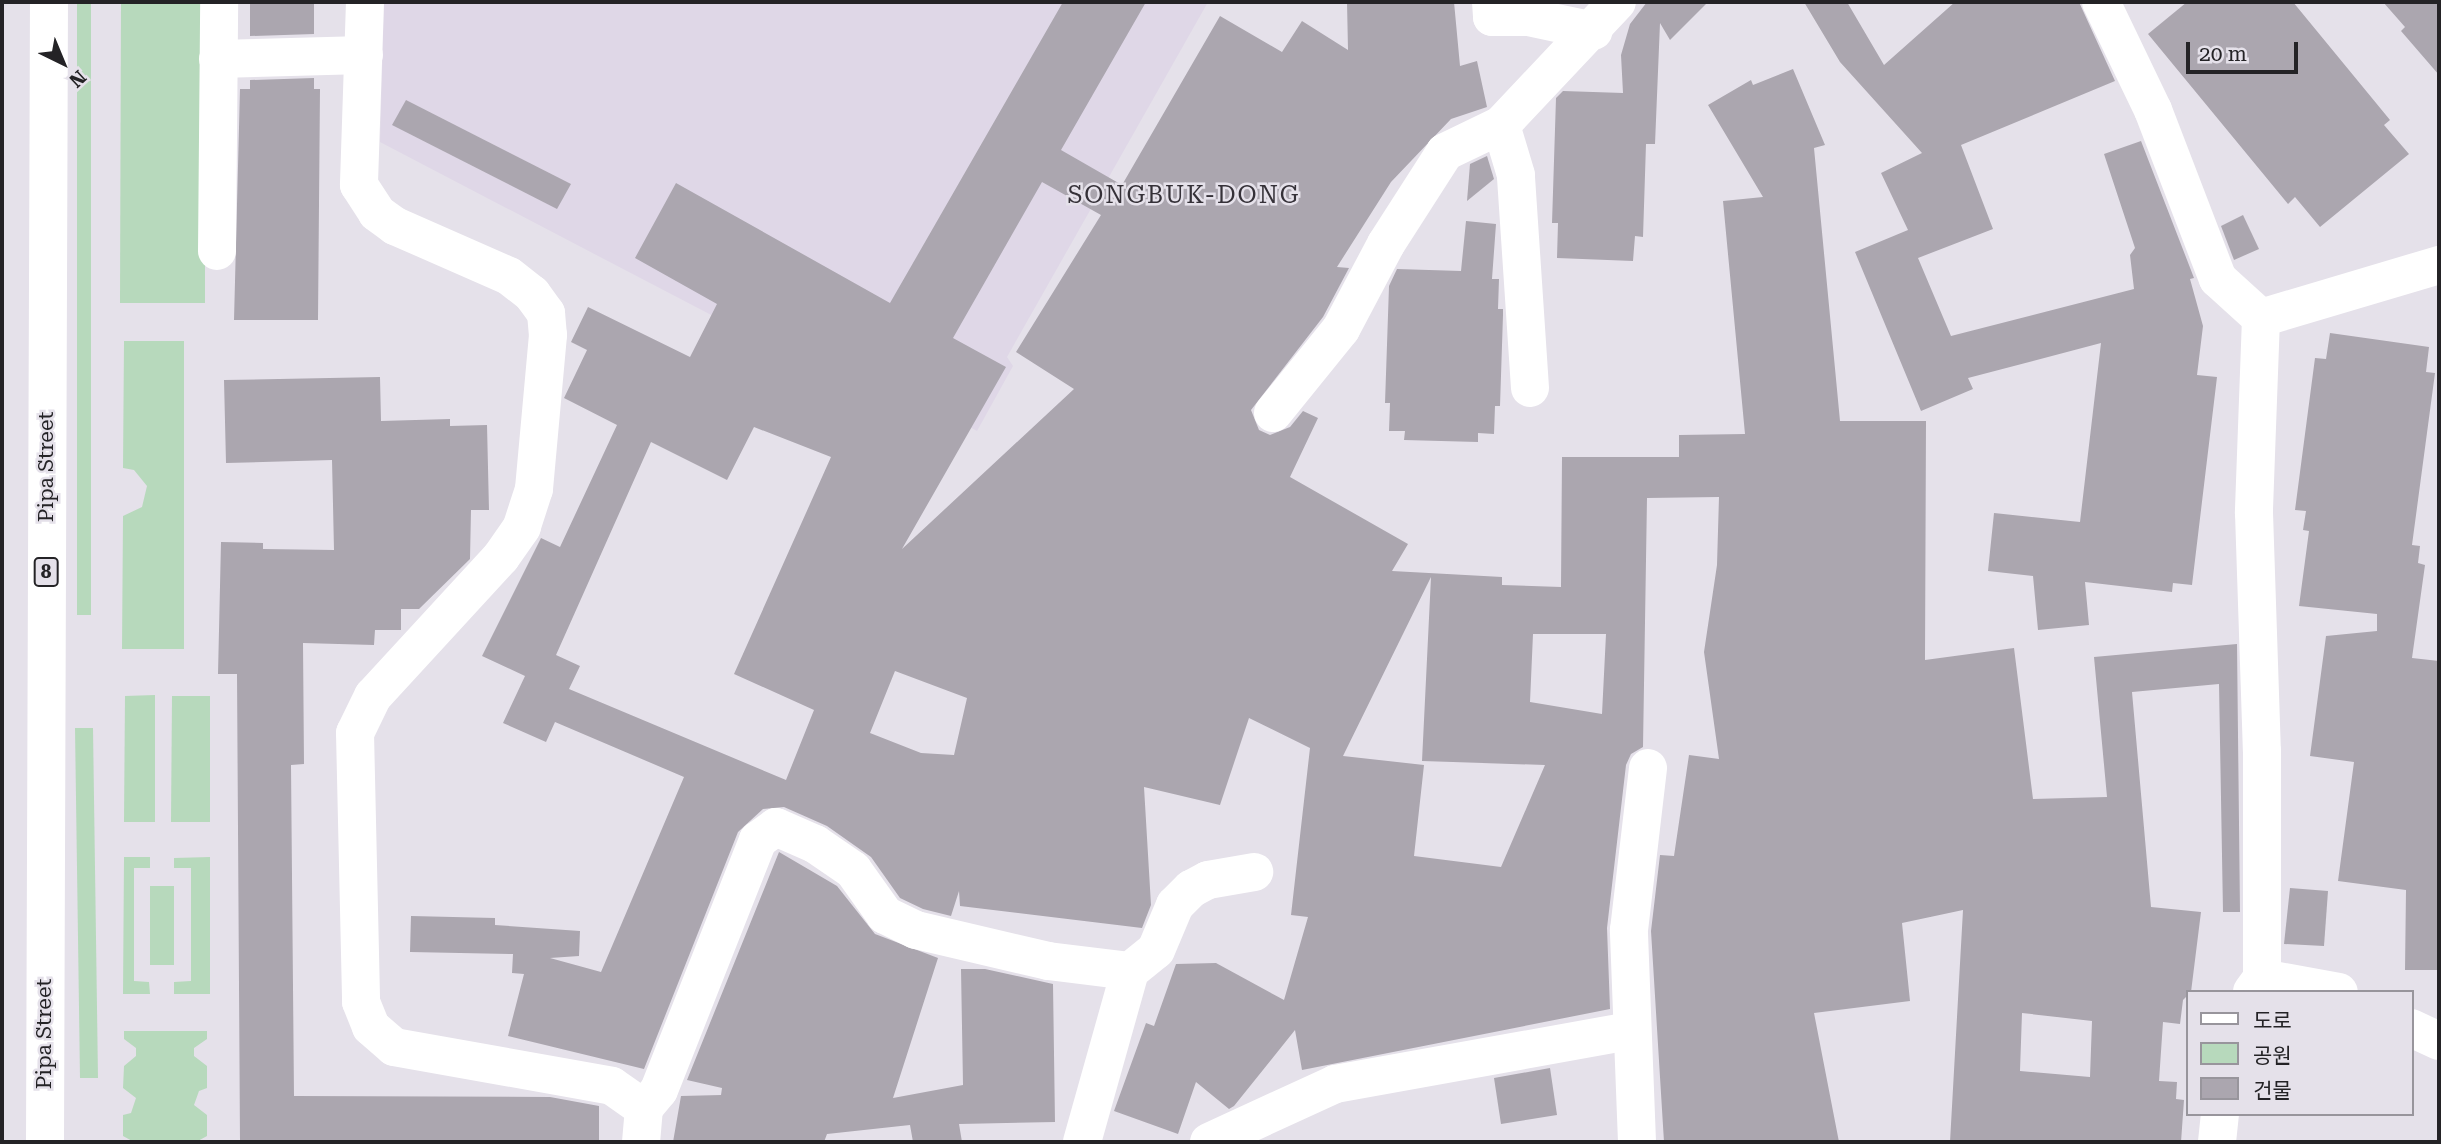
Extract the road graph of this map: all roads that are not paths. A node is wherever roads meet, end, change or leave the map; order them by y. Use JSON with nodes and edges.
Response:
{"nodes":[{"id":1,"x":49,"y":2,"type":"edge"},
{"id":2,"x":219,"y":2,"type":"edge"},
{"id":3,"x":365,"y":2,"type":"edge"},
{"id":4,"x":1491,"y":2,"type":"edge"},
{"id":5,"x":1617,"y":2,"type":"edge"},
{"id":6,"x":2101,"y":2,"type":"edge"},
{"id":7,"x":1594,"y":31,"type":"junction"},
{"id":8,"x":364,"y":55,"type":"junction"},
{"id":9,"x":218,"y":59,"type":"junction"},
{"id":10,"x":1502,"y":125,"type":"junction"},
{"id":11,"x":217,"y":251,"type":"dead end"},
{"id":12,"x":2439,"y":265,"type":"edge"},
{"id":13,"x":2261,"y":318,"type":"junction"},
{"id":14,"x":1530,"y":388,"type":"dead end"},
{"id":15,"x":1273,"y":413,"type":"dead end"},
{"id":16,"x":1648,"y":768,"type":"dead end"},
{"id":17,"x":1254,"y":872,"type":"dead end"},
{"id":18,"x":1130,"y":971,"type":"junction"},
{"id":19,"x":2257,"y":985,"type":"edge"},
{"id":20,"x":2316,"y":990,"type":"edge"},
{"id":21,"x":2413,"y":1029,"type":"edge"},
{"id":22,"x":1630,"y":1031,"type":"junction"},
{"id":23,"x":2439,"y":1041,"type":"edge"},
{"id":24,"x":2220,"y":1116,"type":"edge"},
{"id":25,"x":642,"y":1125,"type":"edge"},
{"id":26,"x":45,"y":1142,"type":"edge"},
{"id":27,"x":1082,"y":1142,"type":"edge"},
{"id":28,"x":1209,"y":1142,"type":"edge"},
{"id":29,"x":1637,"y":1142,"type":"edge"},
{"id":30,"x":2217,"y":1142,"type":"edge"}],
"edges":[{"from":1,"to":26,"type":"street","name":"Pipa Street","number":"8"},
{"from":2,"to":9,"type":"street"},
{"from":3,"to":8,"type":"street"},
{"from":4,"to":7,"type":"street"},
{"from":5,"to":7,"type":"street"},
{"from":6,"to":13,"type":"street"},
{"from":7,"to":10,"type":"street"},
{"from":8,"to":9,"type":"street"},
{"from":8,"to":25,"type":"street"},
{"from":9,"to":11,"type":"street"},
{"from":10,"to":14,"type":"street"},
{"from":10,"to":15,"type":"street"},
{"from":12,"to":13,"type":"street"},
{"from":13,"to":19,"type":"street"},
{"from":16,"to":22,"type":"street"},
{"from":17,"to":18,"type":"street"},
{"from":18,"to":25,"type":"street"},
{"from":18,"to":27,"type":"street"},
{"from":19,"to":20,"type":"street"},
{"from":21,"to":23,"type":"street"},
{"from":22,"to":28,"type":"street"},
{"from":22,"to":29,"type":"street"},
{"from":24,"to":30,"type":"street"}]}
